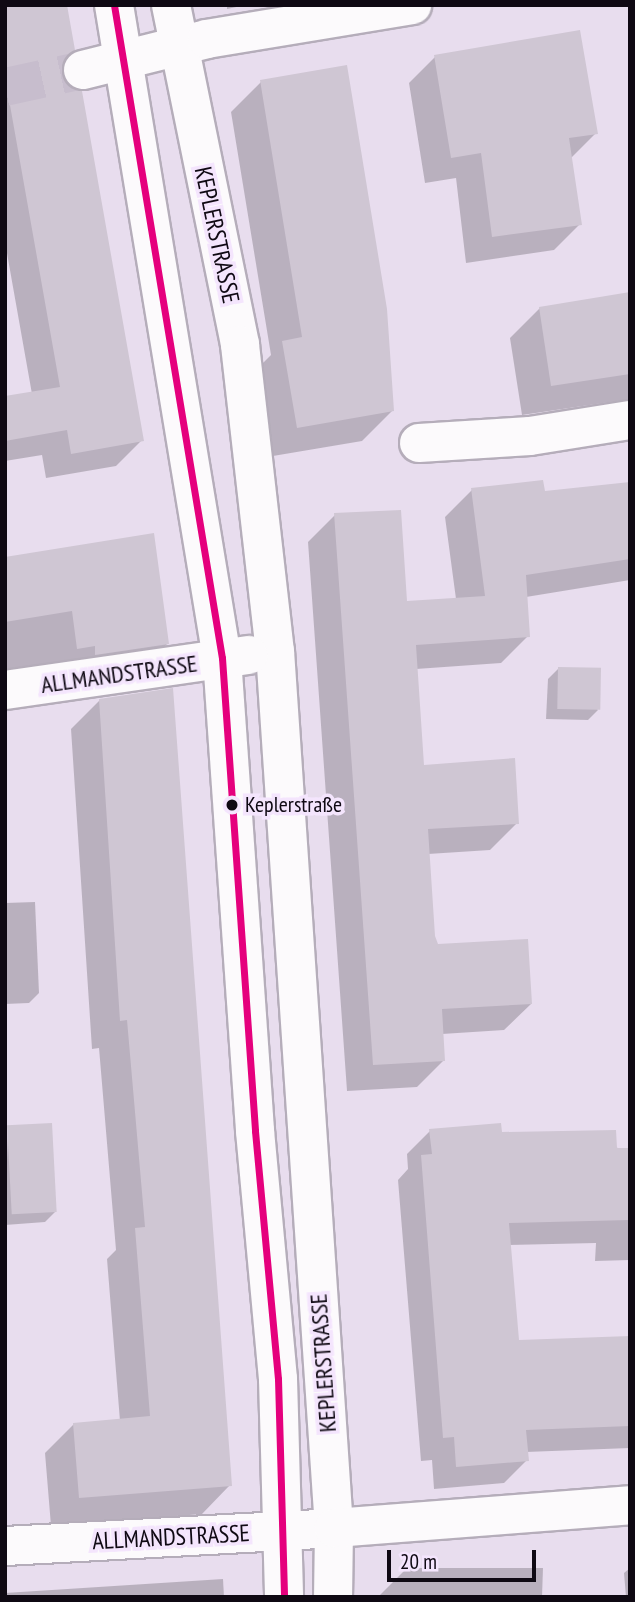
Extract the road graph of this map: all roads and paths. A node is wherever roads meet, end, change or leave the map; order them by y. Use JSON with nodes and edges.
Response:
{"nodes":[{"id":1,"x":114,"y":5,"type":"edge"},
{"id":2,"x":172,"y":5,"type":"edge"},
{"id":3,"x":412,"y":5,"type":"edge"},
{"id":4,"x":178,"y":49,"type":"junction"},
{"id":5,"x":123,"y":61,"type":"junction"},
{"id":6,"x":83,"y":70,"type":"tunnel mouth"},
{"id":7,"x":630,"y":419,"type":"edge"},
{"id":8,"x":419,"y":443,"type":"dead end"},
{"id":9,"x":275,"y":651,"type":"junction"},
{"id":10,"x":222,"y":658,"type":"junction"},
{"id":11,"x":5,"y":690,"type":"edge"},
{"id":12,"x":630,"y":1505,"type":"edge"},
{"id":13,"x":334,"y":1528,"type":"junction"},
{"id":14,"x":284,"y":1531,"type":"junction"},
{"id":15,"x":5,"y":1546,"type":"edge"},
{"id":16,"x":284,"y":1597,"type":"edge"},
{"id":17,"x":333,"y":1597,"type":"edge"}],
"edges":[{"from":1,"to":5,"type":"street","name":"KEPLERSTRASSE"},
{"from":2,"to":4,"type":"street","name":"KEPLERSTRASSE"},
{"from":3,"to":4,"type":"street"},
{"from":4,"to":5,"type":"street"},
{"from":4,"to":9,"type":"street","name":"KEPLERSTRASSE"},
{"from":5,"to":6,"type":"street"},
{"from":5,"to":10,"type":"street","name":"KEPLERSTRASSE"},
{"from":7,"to":8,"type":"street"},
{"from":9,"to":10,"type":"street","name":"ALLMANDSTRASSE"},
{"from":9,"to":13,"type":"street","name":"KEPLERSTRASSE"},
{"from":10,"to":11,"type":"street","name":"ALLMANDSTRASSE"},
{"from":10,"to":14,"type":"street","name":"KEPLERSTRASSE"},
{"from":12,"to":13,"type":"street","name":"ALLMANDSTRASSE"},
{"from":13,"to":14,"type":"street","name":"ALLMANDSTRASSE"},
{"from":13,"to":17,"type":"street","name":"KEPLERSTRASSE"},
{"from":14,"to":15,"type":"street","name":"ALLMANDSTRASSE"},
{"from":14,"to":16,"type":"street","name":"KEPLERSTRASSE"}]}
